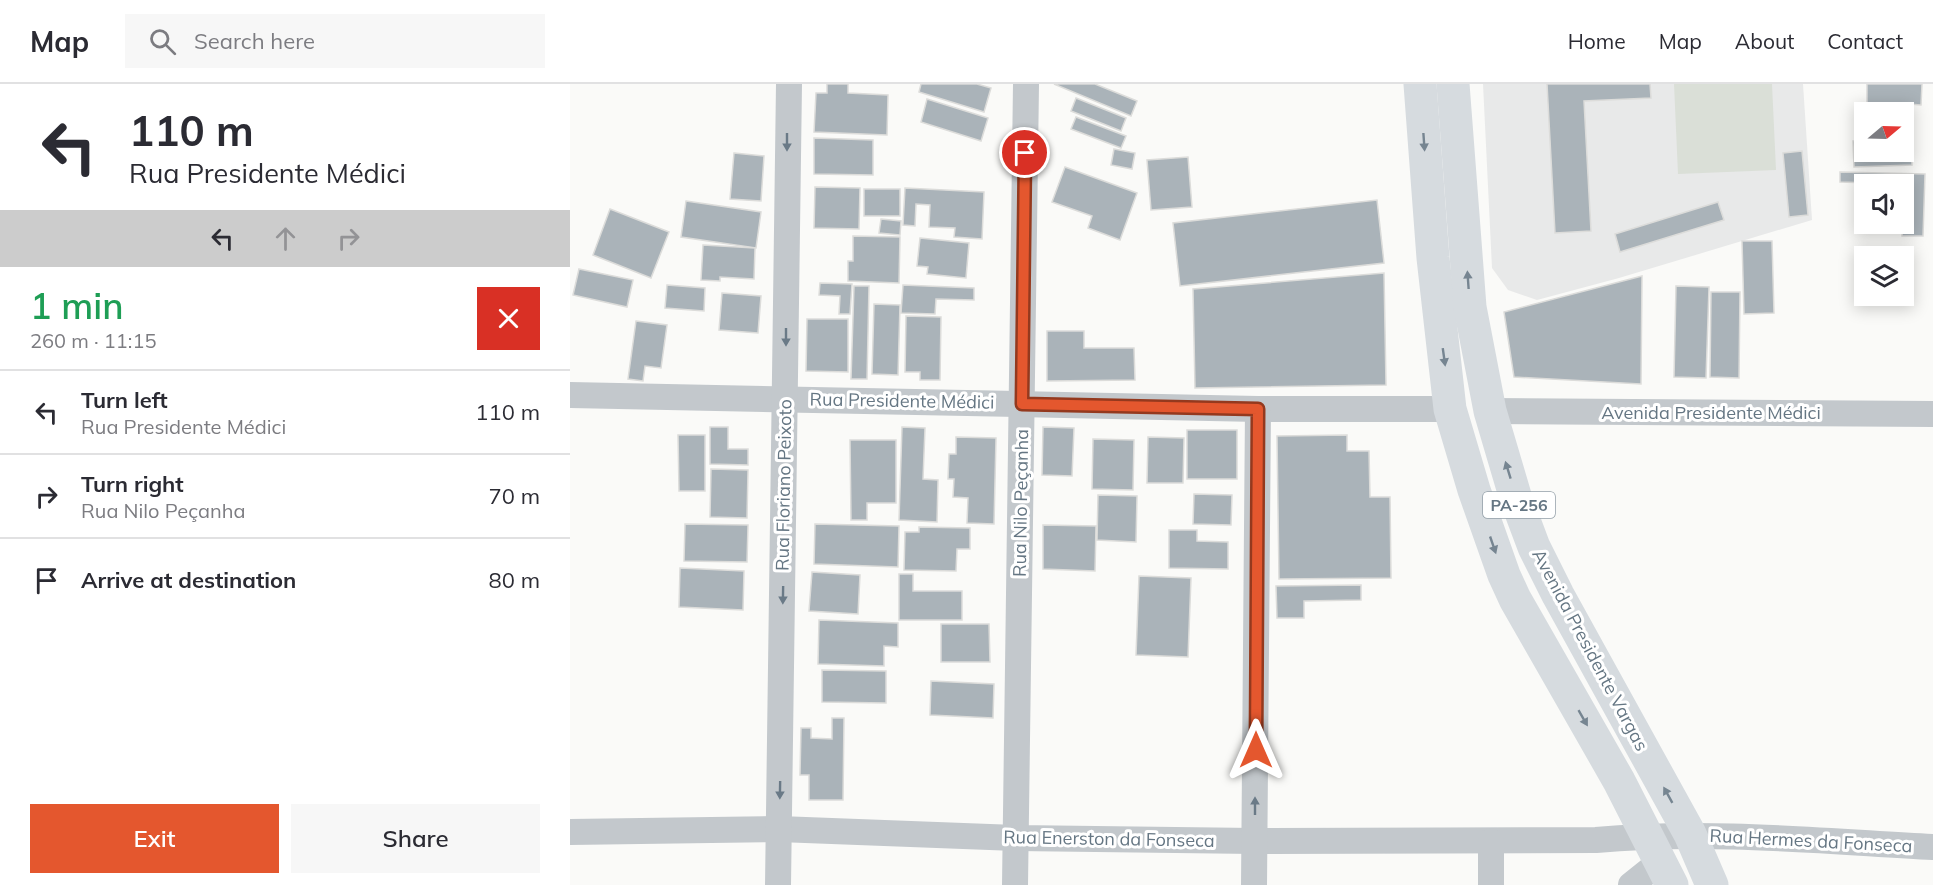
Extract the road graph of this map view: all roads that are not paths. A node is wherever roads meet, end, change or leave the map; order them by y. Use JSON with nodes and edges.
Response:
{"nodes":[{"id":1,"x":789,"y":84,"type":"edge"},
{"id":2,"x":1026,"y":84,"type":"edge"},
{"id":3,"x":1420,"y":84,"type":"edge"},
{"id":4,"x":1453,"y":84,"type":"edge"},
{"id":5,"x":570,"y":395,"type":"edge"},
{"id":6,"x":786,"y":398,"type":"junction"},
{"id":7,"x":1022,"y":404,"type":"junction"},
{"id":8,"x":1258,"y":409,"type":"junction"},
{"id":9,"x":1450,"y":409,"type":"junction"},
{"id":10,"x":1490,"y":411,"type":"junction"},
{"id":11,"x":1933,"y":414,"type":"edge"},
{"id":12,"x":779,"y":829,"type":"junction"},
{"id":13,"x":570,"y":832,"type":"edge"},
{"id":14,"x":1690,"y":834,"type":"junction"},
{"id":15,"x":1016,"y":838,"type":"junction"},
{"id":16,"x":1491,"y":841,"type":"junction"},
{"id":17,"x":1255,"y":842,"type":"junction"},
{"id":18,"x":1933,"y":847,"type":"edge"},
{"id":19,"x":1660,"y":861,"type":"edge"},
{"id":20,"x":778,"y":885,"type":"edge"},
{"id":21,"x":1015,"y":885,"type":"edge"},
{"id":22,"x":1254,"y":885,"type":"edge"},
{"id":23,"x":1491,"y":885,"type":"edge"},
{"id":24,"x":1631,"y":885,"type":"edge"},
{"id":25,"x":1712,"y":885,"type":"edge"}],
"edges":[{"from":1,"to":6,"type":"street","name":"Rua Floriano Peixoto","one_way":true},
{"from":2,"to":7,"type":"street","name":"Rua Nilo Peçanha"},
{"from":3,"to":9,"type":"main road","name":"Avenida Presidente Vargas","number":"PA-256","one_way":true},
{"from":10,"to":4,"type":"main road","name":"Avenida Presidente Vargas","number":"PA-256","one_way":true},
{"from":5,"to":6,"type":"street","name":"Rua Presidente Médici"},
{"from":6,"to":7,"type":"street","name":"Rua Presidente Médici"},
{"from":6,"to":12,"type":"street","name":"Rua Floriano Peixoto","one_way":true},
{"from":7,"to":8,"type":"street","name":"Rua Presidente Médici"},
{"from":7,"to":15,"type":"street","name":"Rua Nilo Peçanha"},
{"from":8,"to":9,"type":"street","name":"Rua Presidente Médici"},
{"from":17,"to":8,"type":"street","one_way":true},
{"from":9,"to":19,"type":"main road","name":"Avenida Presidente Vargas","number":"PA-256","one_way":true},
{"from":10,"to":11,"type":"street","name":"Avenida Presidente Médici"},
{"from":14,"to":10,"type":"main road","name":"Avenida Presidente Vargas","number":"PA-256","one_way":true},
{"from":12,"to":13,"type":"street","name":"Rua Enerston da Fonseca"},
{"from":12,"to":15,"type":"street","name":"Rua Enerston da Fonseca"},
{"from":12,"to":20,"type":"street","name":"Rua Floriano Peixoto"},
{"from":14,"to":18,"type":"street","name":"Rua Hermes da Fonseca"},
{"from":14,"to":19,"type":"street","name":"Rua Hermes da Fonseca"},
{"from":14,"to":25,"type":"main road","name":"Avenida Presidente Vargas","number":"PA-256"},
{"from":15,"to":17,"type":"street","name":"Rua Enerston da Fonseca"},
{"from":15,"to":21,"type":"street","name":"Rua Nilo Peçanha"},
{"from":16,"to":17,"type":"street","name":"Rua Enerston da Fonseca"},
{"from":16,"to":19,"type":"street","name":"Rua Enerston da Fonseca"},
{"from":16,"to":23,"type":"street"},
{"from":17,"to":22,"type":"street"},
{"from":19,"to":24,"type":"street"}]}
